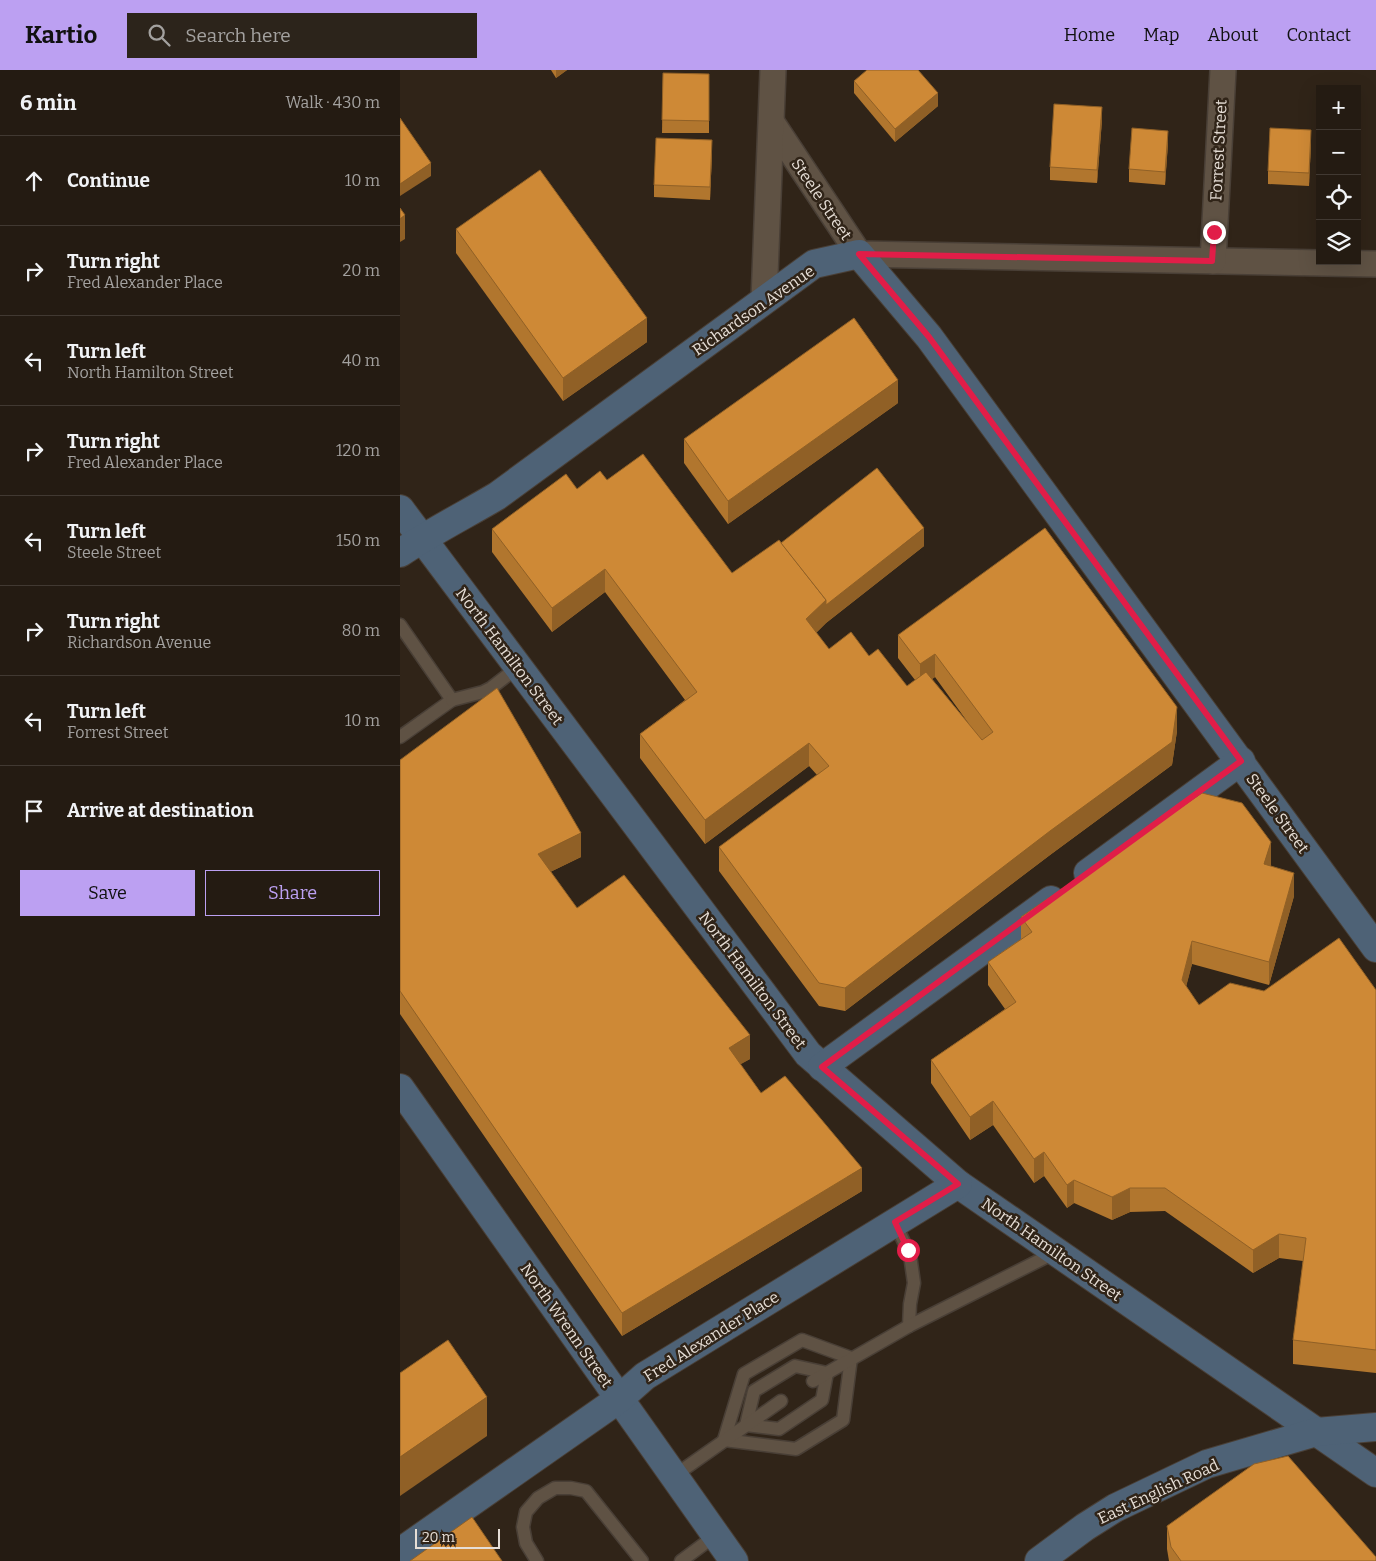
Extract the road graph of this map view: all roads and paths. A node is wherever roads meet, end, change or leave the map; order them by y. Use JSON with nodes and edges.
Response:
{"nodes":[{"id":1,"x":773,"y":70,"type":"edge"},
{"id":2,"x":1223,"y":70,"type":"edge"},
{"id":3,"x":772,"y":124,"type":"junction"},
{"id":4,"x":859,"y":254,"type":"junction"},
{"id":5,"x":1212,"y":261,"type":"junction"},
{"id":6,"x":1376,"y":264,"type":"edge"},
{"id":7,"x":764,"y":300,"type":"junction"},
{"id":8,"x":400,"y":509,"type":"edge"},
{"id":9,"x":411,"y":546,"type":"edge"},
{"id":10,"x":400,"y":625,"type":"edge"},
{"id":11,"x":518,"y":667,"type":"junction"},
{"id":12,"x":452,"y":700,"type":"junction"},
{"id":13,"x":400,"y":737,"type":"edge"},
{"id":14,"x":1241,"y":761,"type":"junction"},
{"id":15,"x":1375,"y":944,"type":"edge"},
{"id":16,"x":822,"y":1067,"type":"junction"},
{"id":17,"x":400,"y":1088,"type":"edge"},
{"id":18,"x":958,"y":1184,"type":"junction"},
{"id":19,"x":895,"y":1222,"type":"junction"},
{"id":20,"x":1056,"y":1252,"type":"junction"},
{"id":21,"x":909,"y":1326,"type":"junction"},
{"id":22,"x":851,"y":1358,"type":"junction"},
{"id":23,"x":827,"y":1373,"type":"junction"},
{"id":24,"x":812,"y":1381,"type":"dead end"},
{"id":25,"x":619,"y":1399,"type":"junction"},
{"id":26,"x":781,"y":1401,"type":"dead end"},
{"id":27,"x":746,"y":1425,"type":"junction"},
{"id":28,"x":1376,"y":1427,"type":"edge"},
{"id":29,"x":1316,"y":1432,"type":"junction"},
{"id":30,"x":724,"y":1440,"type":"junction"},
{"id":31,"x":1376,"y":1474,"type":"edge"},
{"id":32,"x":674,"y":1476,"type":"junction"},
{"id":33,"x":716,"y":1535,"type":"junction"},
{"id":34,"x":400,"y":1552,"type":"edge"},
{"id":35,"x":537,"y":1561,"type":"edge"},
{"id":36,"x":642,"y":1561,"type":"edge"},
{"id":37,"x":681,"y":1561,"type":"edge"},
{"id":38,"x":734,"y":1561,"type":"edge"},
{"id":39,"x":1039,"y":1561,"type":"edge"}],
"edges":[{"from":1,"to":3,"type":"street","name":"Steele Street"},
{"from":2,"to":5,"type":"street","name":"Forrest Street"},
{"from":3,"to":4,"type":"street","name":"Steele Street"},
{"from":3,"to":7,"type":"street","name":"Steele Street"},
{"from":4,"to":5,"type":"street","name":"Richardson Avenue"},
{"from":4,"to":7,"type":"street","name":"Richardson Avenue"},
{"from":4,"to":14,"type":"street","name":"Steele Street"},
{"from":5,"to":6,"type":"street","name":"Richardson Avenue"},
{"from":7,"to":9,"type":"street","name":"Richardson Avenue"},
{"from":8,"to":9,"type":"street","name":"North Hamilton Street"},
{"from":9,"to":11,"type":"street","name":"North Hamilton Street"},
{"from":10,"to":12,"type":"lane"},
{"from":11,"to":12,"type":"lane"},
{"from":11,"to":16,"type":"street","name":"North Hamilton Street"},
{"from":12,"to":13,"type":"lane"},
{"from":14,"to":15,"type":"street","name":"Steele Street"},
{"from":14,"to":16,"type":"street"},
{"from":16,"to":18,"type":"street","name":"North Hamilton Street"},
{"from":17,"to":25,"type":"street","name":"North Wrenn Street"},
{"from":18,"to":19,"type":"street","name":"Fred Alexander Place"},
{"from":18,"to":20,"type":"street","name":"North Hamilton Street"},
{"from":19,"to":21,"type":"lane"},
{"from":19,"to":25,"type":"street","name":"Fred Alexander Place"},
{"from":20,"to":21,"type":"lane"},
{"from":20,"to":29,"type":"street","name":"North Hamilton Street"},
{"from":21,"to":22,"type":"lane"},
{"from":22,"to":23,"type":"lane"},
{"from":22,"to":30,"type":"lane"},
{"from":22,"to":30,"type":"lane"},
{"from":23,"to":24,"type":"lane"},
{"from":23,"to":27,"type":"lane"},
{"from":23,"to":27,"type":"lane"},
{"from":25,"to":32,"type":"street","name":"North Wrenn Street"},
{"from":25,"to":34,"type":"street","name":"Fred Alexander Place"},
{"from":26,"to":27,"type":"lane"},
{"from":27,"to":30,"type":"lane"},
{"from":28,"to":29,"type":"street","name":"East English Road"},
{"from":29,"to":31,"type":"street","name":"North Hamilton Street"},
{"from":29,"to":39,"type":"street","name":"East English Road"},
{"from":30,"to":32,"type":"lane"},
{"from":32,"to":33,"type":"street","name":"North Wrenn Street"},
{"from":33,"to":37,"type":"lane"},
{"from":33,"to":38,"type":"street","name":"North Wrenn Street"},
{"from":35,"to":36,"type":"lane"}]}
